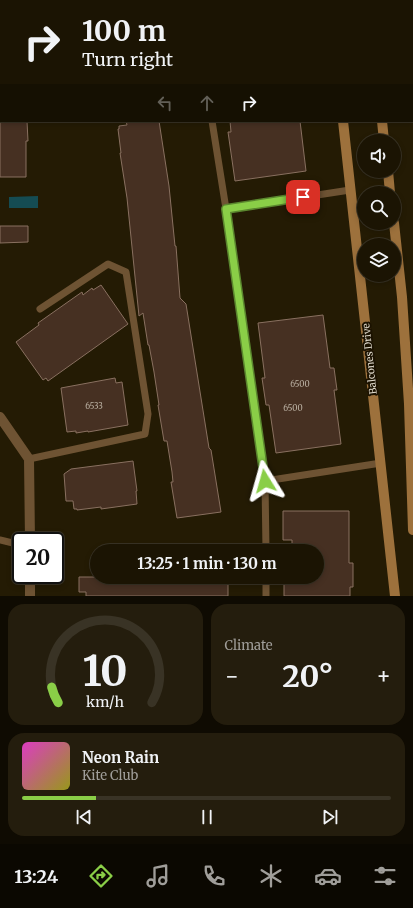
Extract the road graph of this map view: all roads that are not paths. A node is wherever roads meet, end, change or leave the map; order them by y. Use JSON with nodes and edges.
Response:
{"nodes":[{"id":1,"x":212,"y":122,"type":"edge"},
{"id":2,"x":343,"y":122,"type":"edge"},
{"id":3,"x":382,"y":122,"type":"edge"},
{"id":4,"x":383,"y":134,"type":"edge"},
{"id":5,"x":350,"y":190,"type":"junction"},
{"id":6,"x":226,"y":209,"type":"junction"},
{"id":7,"x":395,"y":230,"type":"edge"},
{"id":8,"x":40,"y":309,"type":"dead end"},
{"id":9,"x":0,"y":417,"type":"edge"},
{"id":10,"x":29,"y":459,"type":"junction"},
{"id":11,"x":381,"y":463,"type":"junction"},
{"id":12,"x":265,"y":481,"type":"junction"},
{"id":13,"x":413,"y":530,"type":"edge"},
{"id":14,"x":30,"y":532,"type":"edge"},
{"id":15,"x":0,"y":540,"type":"edge"},
{"id":16,"x":12,"y":543,"type":"edge"},
{"id":17,"x":266,"y":544,"type":"edge"},
{"id":18,"x":30,"y":584,"type":"edge"},
{"id":19,"x":266,"y":584,"type":"edge"},
{"id":20,"x":30,"y":596,"type":"edge"},
{"id":21,"x":266,"y":596,"type":"edge"},
{"id":22,"x":395,"y":596,"type":"edge"}],
"edges":[{"from":1,"to":6,"type":"lane"},
{"from":2,"to":5,"type":"main road","name":"Balcones Drive"},
{"from":3,"to":4,"type":"main road"},
{"from":5,"to":6,"type":"lane"},
{"from":5,"to":11,"type":"main road","name":"Balcones Drive"},
{"from":6,"to":12,"type":"lane"},
{"from":7,"to":13,"type":"main road"},
{"from":8,"to":10,"type":"lane"},
{"from":9,"to":10,"type":"street"},
{"from":10,"to":14,"type":"street"},
{"from":11,"to":12,"type":"lane"},
{"from":11,"to":22,"type":"main road","name":"Balcones Drive"},
{"from":12,"to":17,"type":"lane"},
{"from":15,"to":16,"type":"lane"},
{"from":18,"to":20,"type":"street"},
{"from":19,"to":21,"type":"lane"}]}
